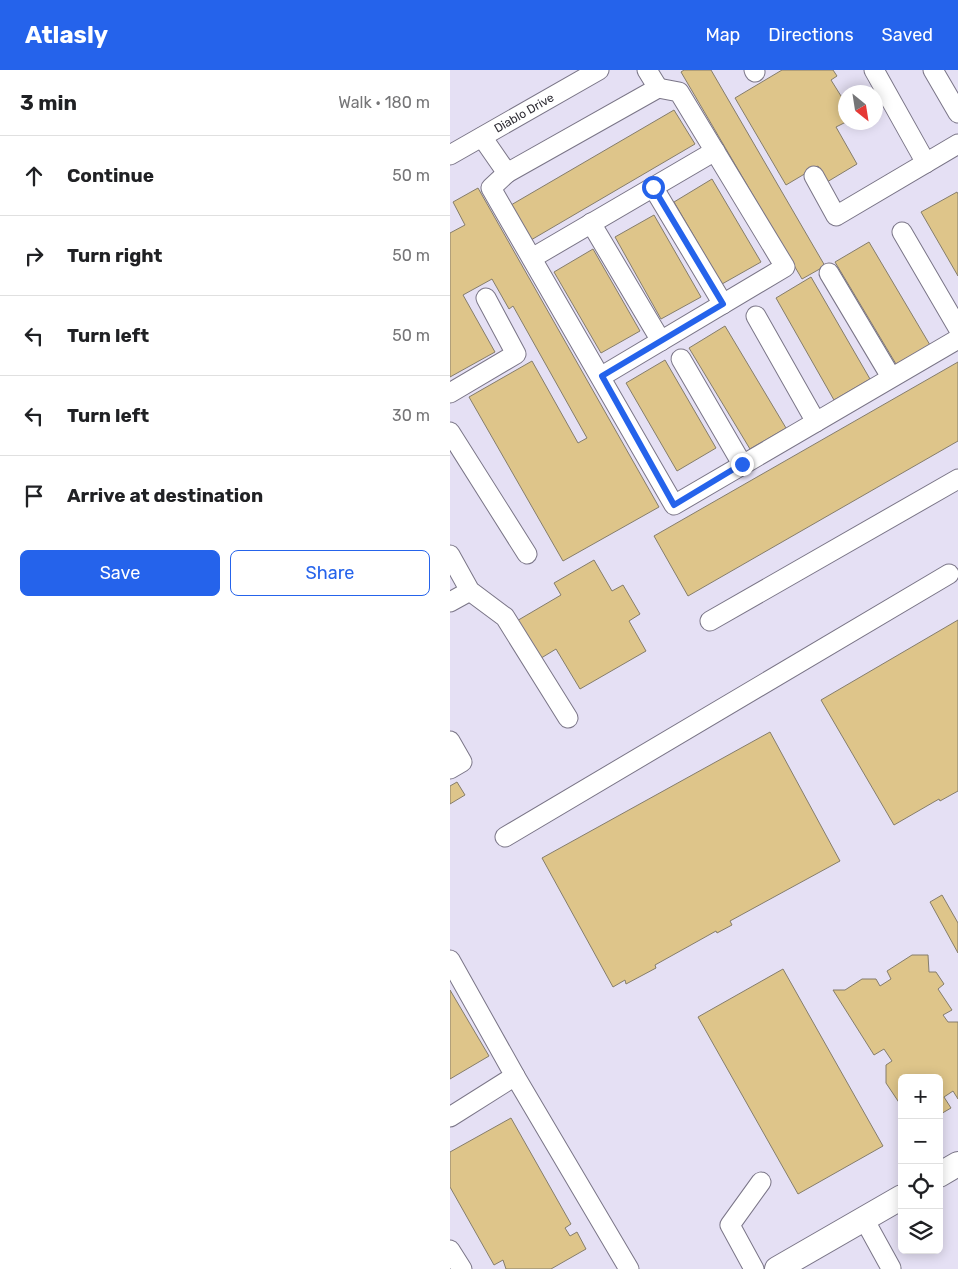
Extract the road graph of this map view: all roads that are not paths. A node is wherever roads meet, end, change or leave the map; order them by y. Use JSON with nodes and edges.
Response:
{"nodes":[{"id":1,"x":599,"y":70,"type":"edge"},
{"id":2,"x":647,"y":70,"type":"edge"},
{"id":3,"x":874,"y":70,"type":"edge"},
{"id":4,"x":933,"y":70,"type":"edge"},
{"id":5,"x":658,"y":88,"type":"junction"},
{"id":6,"x":958,"y":113,"type":"edge"},
{"id":7,"x":482,"y":137,"type":"junction"},
{"id":8,"x":958,"y":144,"type":"edge"},
{"id":9,"x":715,"y":150,"type":"junction"},
{"id":10,"x":450,"y":155,"type":"edge"},
{"id":11,"x":926,"y":163,"type":"junction"},
{"id":12,"x":507,"y":173,"type":"junction"},
{"id":13,"x":814,"y":176,"type":"dead end"},
{"id":14,"x":653,"y":187,"type":"junction"},
{"id":15,"x":590,"y":223,"type":"junction"},
{"id":16,"x":902,"y":232,"type":"dead end"},
{"id":17,"x":532,"y":258,"type":"junction"},
{"id":18,"x":830,"y":273,"type":"dead end"},
{"id":19,"x":486,"y":298,"type":"dead end"},
{"id":20,"x":723,"y":304,"type":"junction"},
{"id":21,"x":756,"y":316,"type":"dead end"},
{"id":22,"x":958,"y":328,"type":"edge"},
{"id":23,"x":958,"y":339,"type":"edge"},
{"id":24,"x":661,"y":341,"type":"junction"},
{"id":25,"x":681,"y":358,"type":"dead end"},
{"id":26,"x":602,"y":376,"type":"junction"},
{"id":27,"x":891,"y":377,"type":"junction"},
{"id":28,"x":450,"y":393,"type":"edge"},
{"id":29,"x":816,"y":422,"type":"junction"},
{"id":30,"x":450,"y":432,"type":"edge"},
{"id":31,"x":742,"y":464,"type":"junction"},
{"id":32,"x":958,"y":480,"type":"edge"},
{"id":33,"x":527,"y":554,"type":"dead end"},
{"id":34,"x":450,"y":555,"type":"edge"},
{"id":35,"x":949,"y":574,"type":"dead end"},
{"id":36,"x":470,"y":591,"type":"junction"},
{"id":37,"x":450,"y":602,"type":"edge"},
{"id":38,"x":710,"y":621,"type":"dead end"},
{"id":39,"x":568,"y":718,"type":"dead end"},
{"id":40,"x":450,"y":741,"type":"edge"},
{"id":41,"x":450,"y":769,"type":"edge"},
{"id":42,"x":505,"y":838,"type":"dead end"},
{"id":43,"x":450,"y":960,"type":"edge"},
{"id":44,"x":515,"y":1076,"type":"junction"},
{"id":45,"x":450,"y":1117,"type":"edge"},
{"id":46,"x":958,"y":1164,"type":"edge"},
{"id":47,"x":943,"y":1173,"type":"edge"},
{"id":48,"x":761,"y":1182,"type":"dead end"},
{"id":49,"x":898,"y":1199,"type":"edge"},
{"id":50,"x":864,"y":1218,"type":"junction"},
{"id":51,"x":450,"y":1250,"type":"edge"},
{"id":52,"x":891,"y":1268,"type":"edge"},
{"id":53,"x":462,"y":1269,"type":"edge"},
{"id":54,"x":629,"y":1269,"type":"edge"},
{"id":55,"x":754,"y":1269,"type":"edge"},
{"id":56,"x":777,"y":1269,"type":"edge"}],
"edges":[{"from":1,"to":7,"type":"street","name":"Diablo Drive"},
{"from":2,"to":5,"type":"street"},
{"from":3,"to":11,"type":"street"},
{"from":4,"to":6,"type":"street"},
{"from":5,"to":9,"type":"street"},
{"from":5,"to":12,"type":"street"},
{"from":7,"to":10,"type":"street","name":"Diablo Drive"},
{"from":7,"to":12,"type":"street"},
{"from":8,"to":11,"type":"street"},
{"from":9,"to":14,"type":"street"},
{"from":9,"to":20,"type":"street"},
{"from":11,"to":13,"type":"street"},
{"from":12,"to":17,"type":"street"},
{"from":14,"to":15,"type":"street"},
{"from":14,"to":20,"type":"street"},
{"from":15,"to":17,"type":"street"},
{"from":15,"to":24,"type":"street"},
{"from":16,"to":22,"type":"street"},
{"from":17,"to":26,"type":"street"},
{"from":18,"to":27,"type":"street"},
{"from":19,"to":28,"type":"street"},
{"from":20,"to":24,"type":"street"},
{"from":21,"to":29,"type":"street"},
{"from":23,"to":27,"type":"street"},
{"from":24,"to":26,"type":"street"},
{"from":25,"to":31,"type":"street"},
{"from":26,"to":31,"type":"street"},
{"from":27,"to":29,"type":"street"},
{"from":29,"to":31,"type":"street"},
{"from":30,"to":33,"type":"street"},
{"from":32,"to":38,"type":"street"},
{"from":34,"to":36,"type":"street"},
{"from":35,"to":42,"type":"street"},
{"from":36,"to":37,"type":"street"},
{"from":36,"to":39,"type":"street"},
{"from":40,"to":41,"type":"street"},
{"from":43,"to":44,"type":"street"},
{"from":44,"to":45,"type":"street"},
{"from":44,"to":54,"type":"street"},
{"from":46,"to":47,"type":"main road"},
{"from":48,"to":55,"type":"street"},
{"from":49,"to":50,"type":"main road"},
{"from":50,"to":52,"type":"street"},
{"from":50,"to":56,"type":"main road"},
{"from":51,"to":53,"type":"street"}]}
